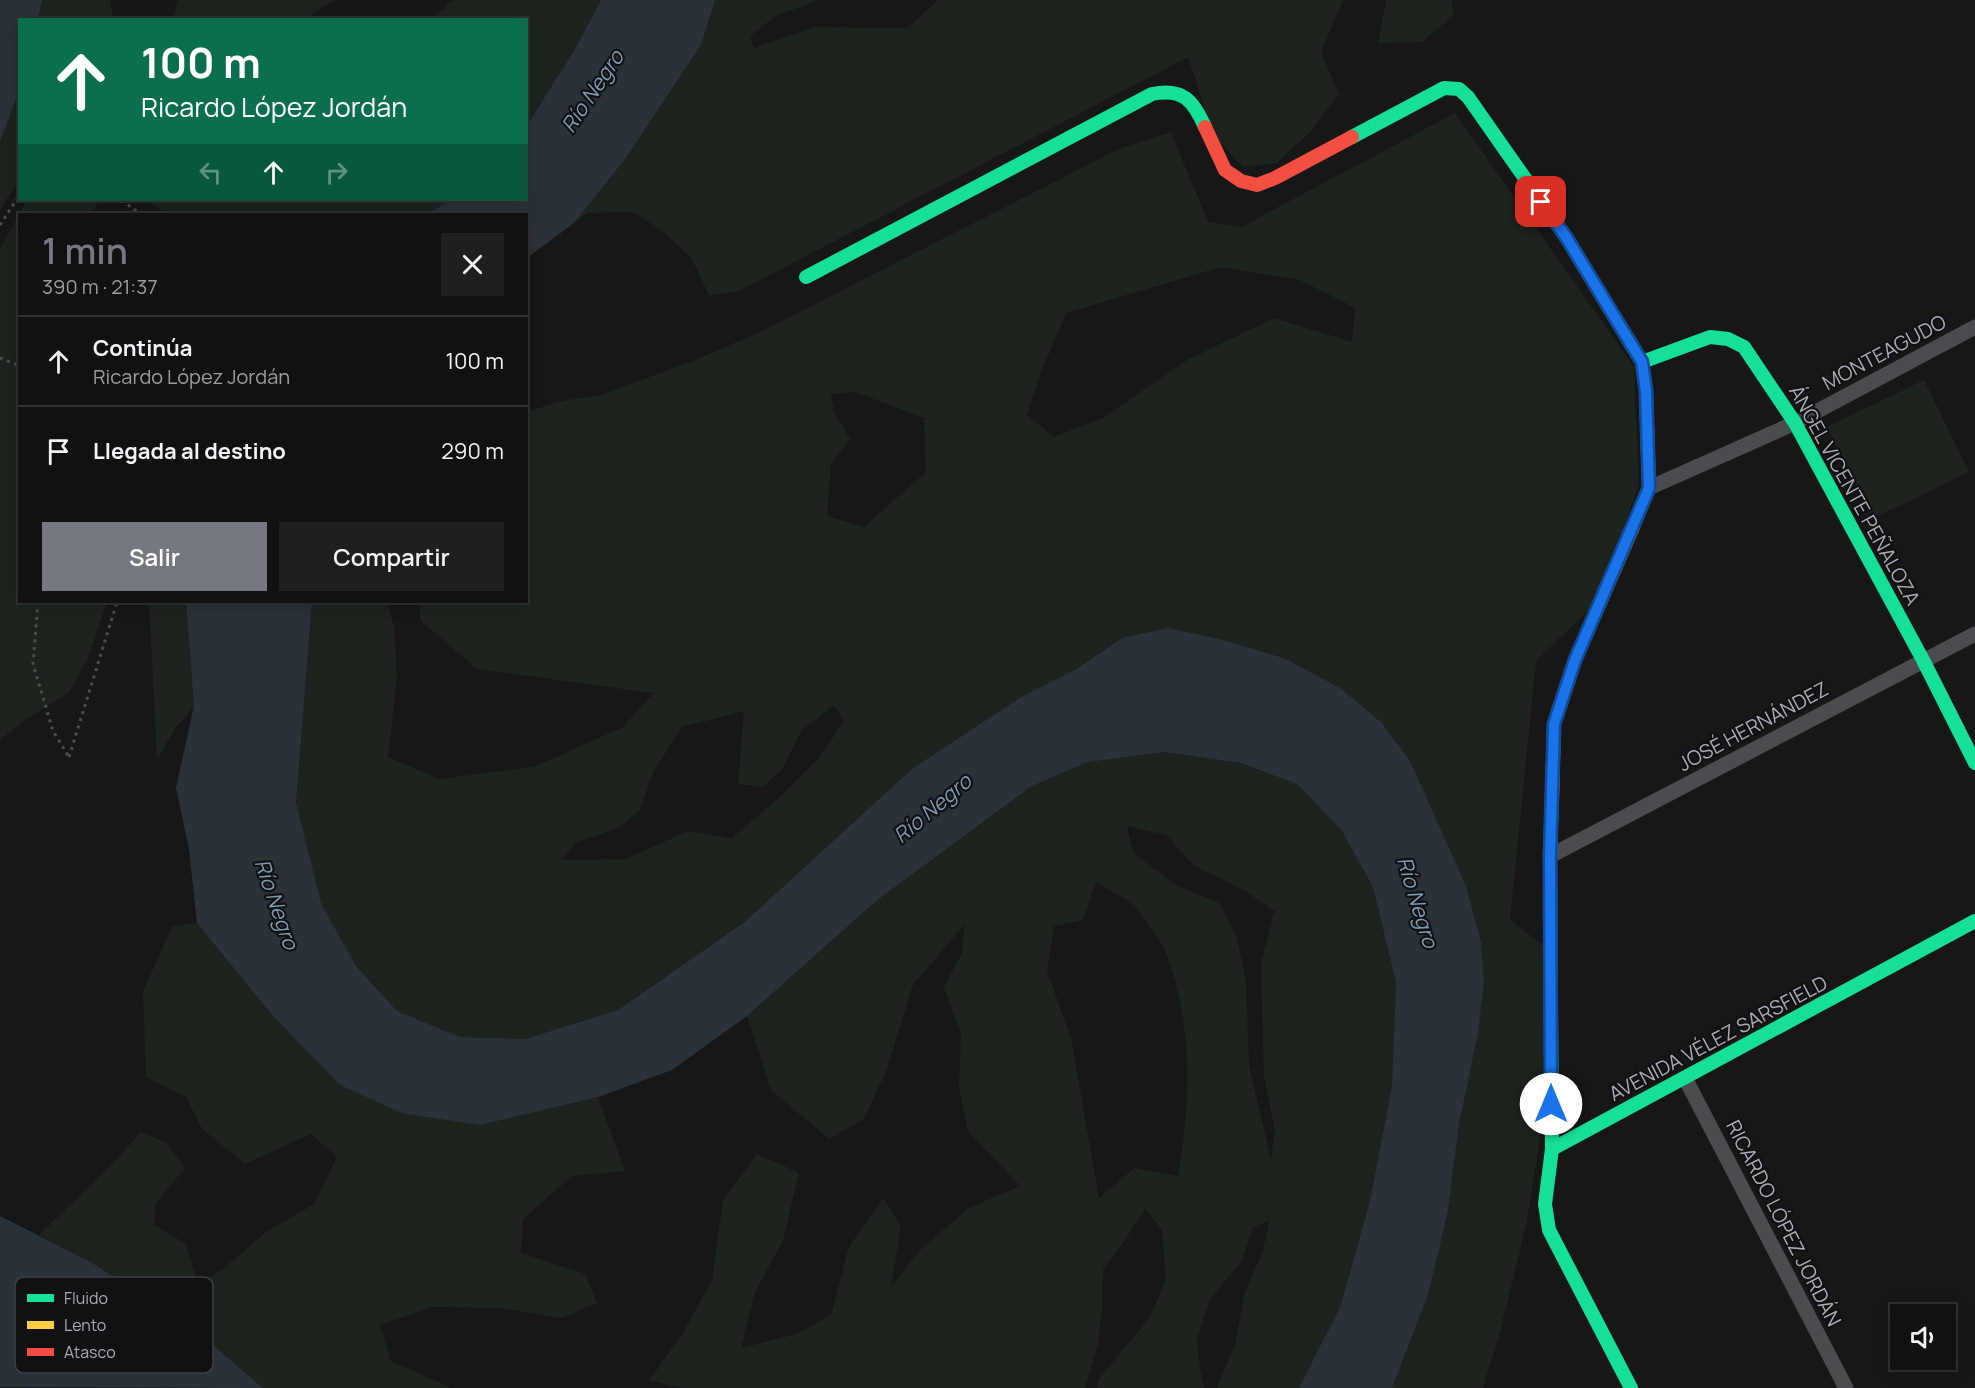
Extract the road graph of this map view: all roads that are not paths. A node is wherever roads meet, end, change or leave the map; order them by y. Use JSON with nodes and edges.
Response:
{"nodes":[{"id":1,"x":806,"y":277,"type":"dead end"},
{"id":2,"x":1975,"y":327,"type":"edge"},
{"id":3,"x":1642,"y":362,"type":"junction"},
{"id":4,"x":1795,"y":423,"type":"junction"},
{"id":5,"x":1649,"y":488,"type":"junction"},
{"id":6,"x":1975,"y":634,"type":"edge"},
{"id":7,"x":1923,"y":660,"type":"junction"},
{"id":8,"x":1975,"y":763,"type":"edge"},
{"id":9,"x":1550,"y":856,"type":"junction"},
{"id":10,"x":1973,"y":928,"type":"edge"},
{"id":11,"x":1685,"y":1078,"type":"junction"},
{"id":12,"x":1552,"y":1149,"type":"junction"},
{"id":13,"x":1631,"y":1388,"type":"edge"},
{"id":14,"x":1846,"y":1388,"type":"edge"}],
"edges":[{"from":1,"to":3,"type":"street"},
{"from":2,"to":4,"type":"street","name":"MONTEAGUDO"},
{"from":3,"to":4,"type":"street","name":"ÁNGEL VICENTE PEÑALOZA"},
{"from":3,"to":5,"type":"street"},
{"from":4,"to":5,"type":"street","name":"MONTEAGUDO"},
{"from":4,"to":7,"type":"street","name":"ÁNGEL VICENTE PEÑALOZA"},
{"from":5,"to":9,"type":"street"},
{"from":6,"to":7,"type":"street","name":"JOSÉ HERNÁNDEZ"},
{"from":7,"to":8,"type":"street","name":"ÁNGEL VICENTE PEÑALOZA"},
{"from":7,"to":9,"type":"street","name":"JOSÉ HERNÁNDEZ"},
{"from":9,"to":12,"type":"street"},
{"from":10,"to":11,"type":"street","name":"AVENIDA VÉLEZ SARSFIELD"},
{"from":11,"to":12,"type":"street","name":"AVENIDA VÉLEZ SARSFIELD"},
{"from":11,"to":14,"type":"street","name":"RICARDO LÓPEZ JORDÁN"},
{"from":12,"to":13,"type":"street"}]}
